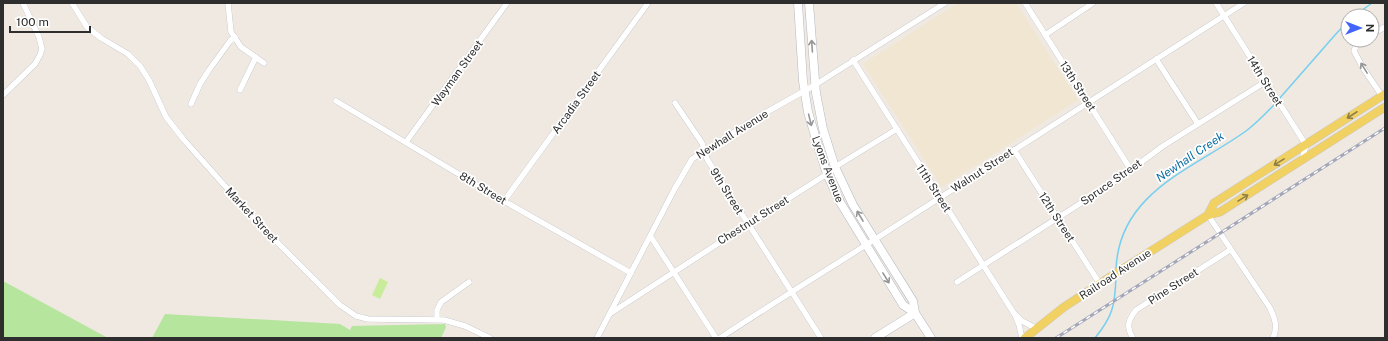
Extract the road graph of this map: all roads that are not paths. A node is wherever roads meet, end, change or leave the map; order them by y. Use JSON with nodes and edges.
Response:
{"nodes":[{"id":1,"x":23,"y":3,"type":"edge"},
{"id":2,"x":72,"y":3,"type":"edge"},
{"id":3,"x":228,"y":3,"type":"edge"},
{"id":4,"x":507,"y":3,"type":"edge"},
{"id":5,"x":648,"y":3,"type":"edge"},
{"id":6,"x":798,"y":3,"type":"edge"},
{"id":7,"x":809,"y":3,"type":"edge"},
{"id":8,"x":944,"y":3,"type":"edge"},
{"id":9,"x":1025,"y":3,"type":"edge"},
{"id":10,"x":1093,"y":3,"type":"edge"},
{"id":11,"x":1216,"y":3,"type":"edge"},
{"id":12,"x":1244,"y":3,"type":"edge"},
{"id":13,"x":1224,"y":16,"type":"junction"},
{"id":14,"x":1045,"y":35,"type":"junction"},
{"id":15,"x":235,"y":37,"type":"junction"},
{"id":16,"x":1355,"y":48,"type":"edge"},
{"id":17,"x":256,"y":57,"type":"junction"},
{"id":18,"x":1156,"y":59,"type":"junction"},
{"id":19,"x":853,"y":60,"type":"junction"},
{"id":20,"x":264,"y":63,"type":"dead end"},
{"id":21,"x":1265,"y":82,"type":"junction"},
{"id":22,"x":815,"y":85,"type":"junction"},
{"id":23,"x":240,"y":90,"type":"dead end"},
{"id":24,"x":805,"y":90,"type":"junction"},
{"id":25,"x":3,"y":94,"type":"edge"},
{"id":26,"x":1384,"y":95,"type":"edge"},
{"id":27,"x":336,"y":101,"type":"dead end"},
{"id":28,"x":1088,"y":102,"type":"junction"},
{"id":29,"x":675,"y":103,"type":"dead end"},
{"id":30,"x":191,"y":104,"type":"dead end"},
{"id":31,"x":1385,"y":107,"type":"edge"},
{"id":32,"x":1198,"y":124,"type":"junction"},
{"id":33,"x":897,"y":129,"type":"junction"},
{"id":34,"x":406,"y":142,"type":"junction"},
{"id":35,"x":1306,"y":145,"type":"junction"},
{"id":36,"x":1014,"y":150,"type":"junction"},
{"id":37,"x":704,"y":151,"type":"junction"},
{"id":38,"x":1302,"y":160,"type":"junction"},
{"id":39,"x":835,"y":168,"type":"junction"},
{"id":40,"x":1131,"y":170,"type":"junction"},
{"id":41,"x":828,"y":174,"type":"junction"},
{"id":42,"x":940,"y":197,"type":"junction"},
{"id":43,"x":504,"y":201,"type":"junction"},
{"id":44,"x":1208,"y":215,"type":"junction"},
{"id":45,"x":1057,"y":218,"type":"junction"},
{"id":46,"x":748,"y":224,"type":"junction"},
{"id":47,"x":651,"y":237,"type":"junction"},
{"id":48,"x":874,"y":240,"type":"junction"},
{"id":49,"x":866,"y":245,"type":"junction"},
{"id":50,"x":1230,"y":250,"type":"junction"},
{"id":51,"x":983,"y":265,"type":"junction"},
{"id":52,"x":674,"y":272,"type":"junction"},
{"id":53,"x":631,"y":273,"type":"junction"},
{"id":54,"x":469,"y":282,"type":"dead end"},
{"id":55,"x":957,"y":282,"type":"dead end"},
{"id":56,"x":1100,"y":284,"type":"junction"},
{"id":57,"x":792,"y":291,"type":"junction"},
{"id":58,"x":915,"y":313,"type":"junction"},
{"id":59,"x":610,"y":314,"type":"junction"},
{"id":60,"x":1015,"y":315,"type":"junction"},
{"id":61,"x":436,"y":319,"type":"junction"},
{"id":62,"x":1037,"y":329,"type":"junction"},
{"id":63,"x":490,"y":338,"type":"edge"},
{"id":64,"x":598,"y":338,"type":"edge"},
{"id":65,"x":716,"y":338,"type":"edge"},
{"id":66,"x":720,"y":338,"type":"edge"},
{"id":67,"x":821,"y":338,"type":"edge"},
{"id":68,"x":875,"y":338,"type":"edge"},
{"id":69,"x":931,"y":338,"type":"edge"},
{"id":70,"x":1022,"y":338,"type":"edge"},
{"id":71,"x":1025,"y":338,"type":"edge"},
{"id":72,"x":1133,"y":338,"type":"edge"},
{"id":73,"x":1273,"y":338,"type":"edge"}],
"edges":[{"from":1,"to":25,"type":"street"},
{"from":2,"to":61,"type":"street","name":"Market Street"},
{"from":3,"to":15,"type":"street"},
{"from":4,"to":34,"type":"street","name":"Wayman Street"},
{"from":5,"to":43,"type":"street","name":"Arcadia Street"},
{"from":6,"to":24,"type":"main road","name":"Lyons Avenue"},
{"from":22,"to":7,"type":"main road","name":"Lyons Avenue","one_way":true},
{"from":8,"to":19,"type":"street","name":"Newhall Avenue"},
{"from":9,"to":14,"type":"street","name":"13th Street"},
{"from":10,"to":14,"type":"street"},
{"from":11,"to":13,"type":"street","name":"14th Street"},
{"from":12,"to":13,"type":"street","name":"Walnut Street"},
{"from":13,"to":18,"type":"street","name":"Walnut Street"},
{"from":13,"to":21,"type":"street","name":"14th Street"},
{"from":14,"to":28,"type":"street","name":"13th Street"},
{"from":15,"to":17,"type":"street"},
{"from":15,"to":30,"type":"street"},
{"from":26,"to":16,"type":"street","one_way":true},
{"from":17,"to":20,"type":"street"},
{"from":17,"to":23,"type":"street"},
{"from":18,"to":28,"type":"street","name":"Walnut Street"},
{"from":18,"to":32,"type":"street"},
{"from":19,"to":22,"type":"street","name":"Newhall Avenue"},
{"from":19,"to":33,"type":"street","name":"11th Street"},
{"from":21,"to":32,"type":"street","name":"Spruce Street"},
{"from":21,"to":35,"type":"street","name":"14th Street"},
{"from":22,"to":24,"type":"street","name":"Newhall Avenue"},
{"from":22,"to":39,"type":"main road","name":"Lyons Avenue"},
{"from":24,"to":37,"type":"street","name":"Newhall Avenue"},
{"from":24,"to":41,"type":"main road","name":"Lyons Avenue","one_way":true},
{"from":26,"to":35,"type":"main road","name":"Railroad Avenue","one_way":true},
{"from":27,"to":34,"type":"street","name":"8th Street"},
{"from":28,"to":36,"type":"street","name":"Walnut Street"},
{"from":28,"to":40,"type":"street","name":"13th Street"},
{"from":29,"to":37,"type":"street","name":"9th Street"},
{"from":31,"to":38,"type":"main road","name":"Railroad Avenue"},
{"from":32,"to":40,"type":"street","name":"Spruce Street"},
{"from":33,"to":39,"type":"street","name":"Chestnut Street"},
{"from":33,"to":42,"type":"street","name":"11th Street"},
{"from":34,"to":43,"type":"street","name":"8th Street"},
{"from":35,"to":38,"type":"street"},
{"from":35,"to":44,"type":"main road","name":"Railroad Avenue","one_way":true},
{"from":36,"to":42,"type":"street","name":"Walnut Street"},
{"from":36,"to":45,"type":"street","name":"12th Street"},
{"from":37,"to":46,"type":"street","name":"9th Street"},
{"from":37,"to":47,"type":"street","name":"Newhall Avenue"},
{"from":44,"to":38,"type":"main road","name":"Railroad Avenue","one_way":true},
{"from":39,"to":41,"type":"street","name":"Chestnut Street"},
{"from":48,"to":39,"type":"main road","name":"Lyons Avenue","one_way":true},
{"from":40,"to":45,"type":"street","name":"Spruce Street"},
{"from":41,"to":46,"type":"street","name":"Chestnut Street"},
{"from":41,"to":49,"type":"main road","name":"Lyons Avenue"},
{"from":42,"to":48,"type":"street","name":"Walnut Street"},
{"from":42,"to":51,"type":"street","name":"11th Street"},
{"from":43,"to":53,"type":"street","name":"8th Street"},
{"from":44,"to":50,"type":"street"},
{"from":44,"to":56,"type":"main road","name":"Railroad Avenue"},
{"from":45,"to":51,"type":"street","name":"Spruce Street"},
{"from":45,"to":56,"type":"street","name":"12th Street"},
{"from":46,"to":52,"type":"street","name":"Chestnut Street"},
{"from":46,"to":57,"type":"street","name":"9th Street"},
{"from":47,"to":52,"type":"street"},
{"from":47,"to":53,"type":"street","name":"Newhall Avenue"},
{"from":48,"to":49,"type":"street","name":"Walnut Street"},
{"from":48,"to":58,"type":"main road","name":"Lyons Avenue"},
{"from":49,"to":57,"type":"street","name":"Walnut Street"},
{"from":49,"to":58,"type":"main road","name":"Lyons Avenue","one_way":true},
{"from":50,"to":72,"type":"street","name":"Pine Street"},
{"from":50,"to":73,"type":"street"},
{"from":51,"to":55,"type":"street","name":"Spruce Street"},
{"from":51,"to":60,"type":"street","name":"11th Street"},
{"from":52,"to":59,"type":"street","name":"Chestnut Street"},
{"from":52,"to":65,"type":"street"},
{"from":53,"to":59,"type":"street","name":"Newhall Avenue"},
{"from":54,"to":61,"type":"street"},
{"from":56,"to":62,"type":"main road","name":"Railroad Avenue"},
{"from":57,"to":66,"type":"street","name":"Walnut Street"},
{"from":57,"to":67,"type":"street","name":"9th Street"},
{"from":58,"to":68,"type":"main road"},
{"from":58,"to":69,"type":"main road","name":"Lyons Avenue"},
{"from":59,"to":64,"type":"street","name":"Newhall Avenue"},
{"from":60,"to":62,"type":"street","name":"11th Street"},
{"from":60,"to":70,"type":"street","name":"11th Street"},
{"from":61,"to":63,"type":"street","name":"Market Street"},
{"from":62,"to":71,"type":"main road","name":"Railroad Avenue"}]}
